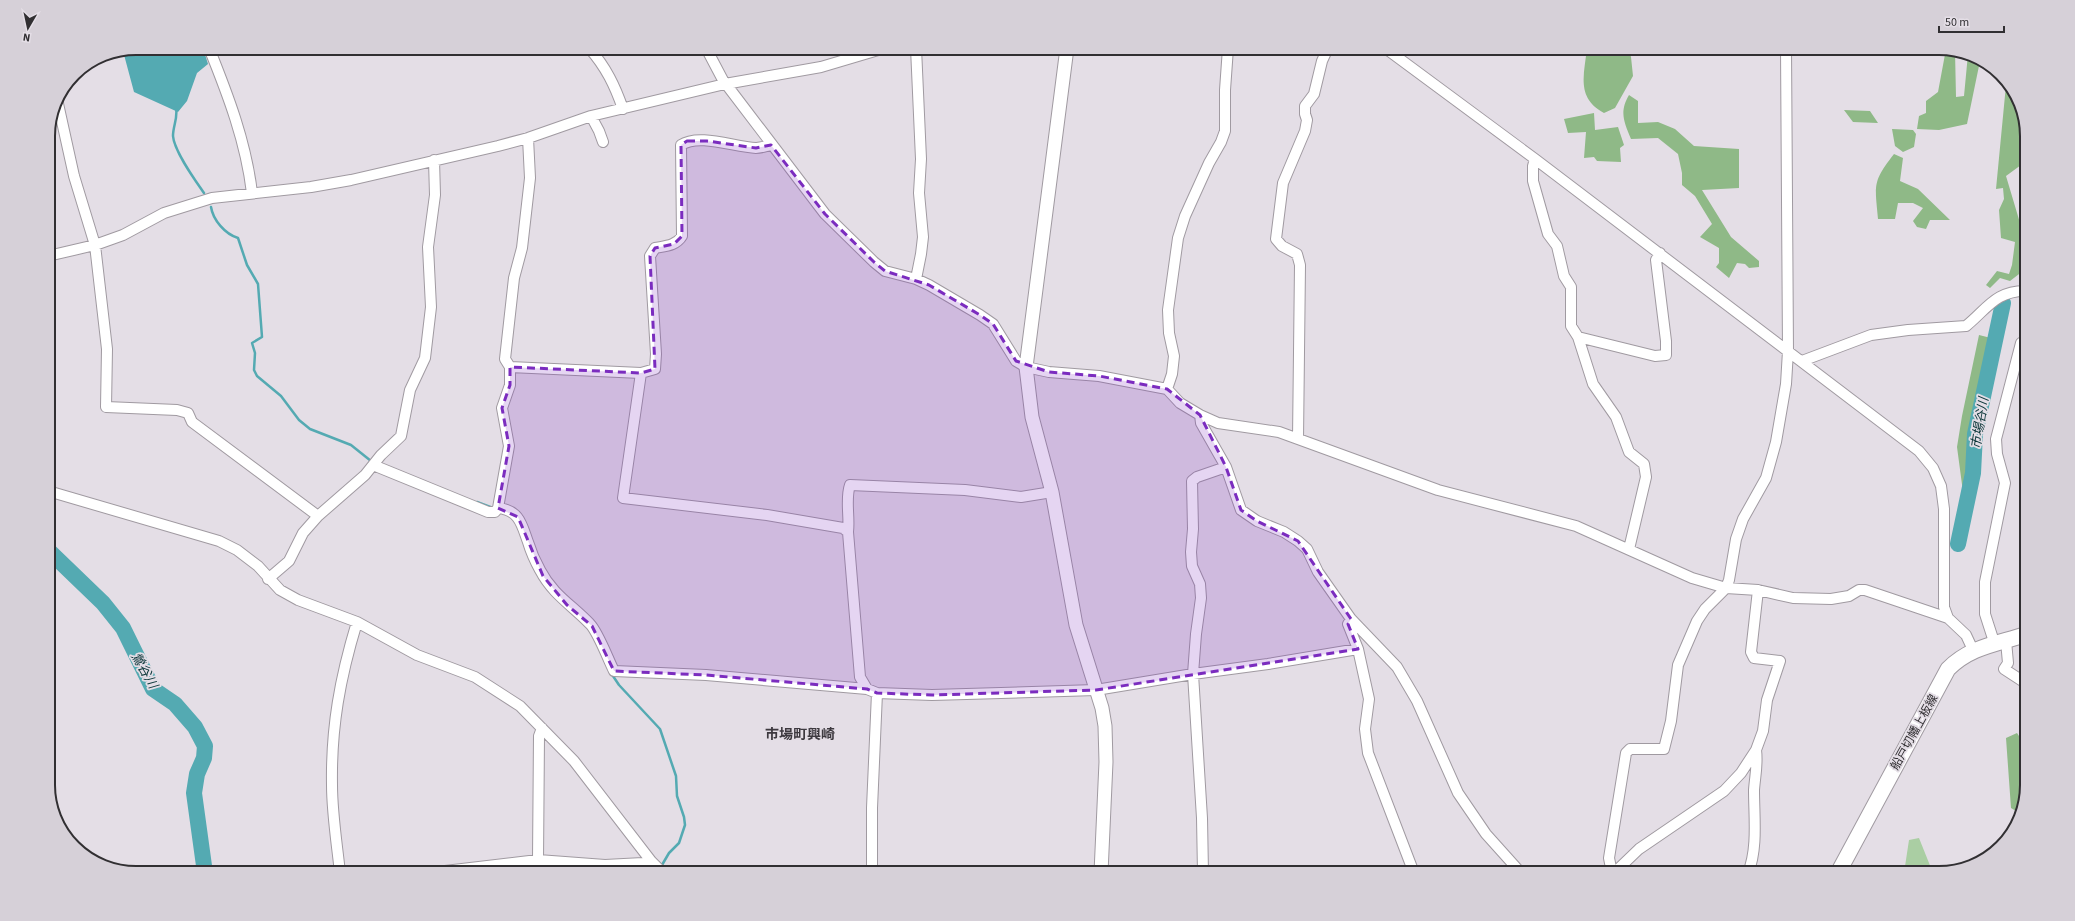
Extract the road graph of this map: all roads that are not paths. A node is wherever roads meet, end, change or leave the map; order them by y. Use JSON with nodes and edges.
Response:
{"nodes":[{"id":1,"x":212,"y":55,"type":"edge"},
{"id":2,"x":595,"y":55,"type":"edge"},
{"id":3,"x":710,"y":55,"type":"edge"},
{"id":4,"x":861,"y":55,"type":"edge"},
{"id":5,"x":916,"y":55,"type":"edge"},
{"id":6,"x":1066,"y":55,"type":"edge"},
{"id":7,"x":1228,"y":55,"type":"edge"},
{"id":8,"x":1325,"y":55,"type":"edge"},
{"id":9,"x":1394,"y":55,"type":"edge"},
{"id":10,"x":1786,"y":55,"type":"edge"},
{"id":11,"x":725,"y":84,"type":"junction"},
{"id":12,"x":623,"y":109,"type":"junction"},
{"id":13,"x":59,"y":110,"type":"edge"},
{"id":14,"x":591,"y":116,"type":"junction"},
{"id":15,"x":528,"y":138,"type":"junction"},
{"id":16,"x":602,"y":142,"type":"dead end"},
{"id":17,"x":772,"y":145,"type":"junction"},
{"id":18,"x":1535,"y":159,"type":"junction"},
{"id":19,"x":434,"y":160,"type":"junction"},
{"id":20,"x":252,"y":193,"type":"junction"},
{"id":21,"x":95,"y":244,"type":"junction"},
{"id":22,"x":1660,"y":253,"type":"junction"},
{"id":23,"x":55,"y":254,"type":"edge"},
{"id":24,"x":916,"y":279,"type":"junction"},
{"id":25,"x":2020,"y":291,"type":"edge"},
{"id":26,"x":1578,"y":337,"type":"junction"},
{"id":27,"x":2020,"y":347,"type":"edge"},
{"id":28,"x":1788,"y":351,"type":"junction"},
{"id":29,"x":1802,"y":361,"type":"junction"},
{"id":30,"x":510,"y":367,"type":"junction"},
{"id":31,"x":1026,"y":367,"type":"junction"},
{"id":32,"x":641,"y":373,"type":"junction"},
{"id":33,"x":1167,"y":389,"type":"junction"},
{"id":34,"x":1200,"y":416,"type":"junction"},
{"id":35,"x":1298,"y":439,"type":"junction"},
{"id":36,"x":373,"y":465,"type":"junction"},
{"id":37,"x":1226,"y":467,"type":"junction"},
{"id":38,"x":1052,"y":492,"type":"junction"},
{"id":39,"x":55,"y":493,"type":"edge"},
{"id":40,"x":497,"y":509,"type":"junction"},
{"id":41,"x":318,"y":516,"type":"junction"},
{"id":42,"x":848,"y":532,"type":"junction"},
{"id":43,"x":1629,"y":549,"type":"junction"},
{"id":44,"x":268,"y":579,"type":"junction"},
{"id":45,"x":1726,"y":588,"type":"junction"},
{"id":46,"x":1758,"y":590,"type":"junction"},
{"id":47,"x":1948,"y":618,"type":"junction"},
{"id":48,"x":1351,"y":619,"type":"junction"},
{"id":49,"x":357,"y":622,"type":"junction"},
{"id":50,"x":2020,"y":636,"type":"edge"},
{"id":51,"x":2001,"y":643,"type":"junction"},
{"id":52,"x":1358,"y":649,"type":"junction"},
{"id":53,"x":1973,"y":650,"type":"junction"},
{"id":54,"x":1193,"y":674,"type":"junction"},
{"id":55,"x":2020,"y":679,"type":"edge"},
{"id":56,"x":867,"y":689,"type":"junction"},
{"id":57,"x":1096,"y":690,"type":"junction"},
{"id":58,"x":877,"y":693,"type":"junction"},
{"id":59,"x":542,"y":728,"type":"junction"},
{"id":60,"x":1756,"y":750,"type":"junction"},
{"id":61,"x":538,"y":860,"type":"junction"},
{"id":62,"x":651,"y":860,"type":"junction"},
{"id":63,"x":339,"y":866,"type":"edge"},
{"id":64,"x":487,"y":866,"type":"edge"},
{"id":65,"x":583,"y":866,"type":"edge"},
{"id":66,"x":624,"y":866,"type":"edge"},
{"id":67,"x":657,"y":866,"type":"edge"},
{"id":68,"x":872,"y":866,"type":"edge"},
{"id":69,"x":1101,"y":866,"type":"edge"},
{"id":70,"x":1204,"y":866,"type":"edge"},
{"id":71,"x":1411,"y":866,"type":"edge"},
{"id":72,"x":1515,"y":866,"type":"edge"},
{"id":73,"x":1611,"y":866,"type":"edge"},
{"id":74,"x":1621,"y":866,"type":"edge"},
{"id":75,"x":1750,"y":866,"type":"edge"},
{"id":76,"x":1842,"y":866,"type":"edge"}],
"edges":[{"from":1,"to":20,"type":"street"},
{"from":2,"to":12,"type":"street"},
{"from":3,"to":11,"type":"street"},
{"from":4,"to":11,"type":"street"},
{"from":5,"to":24,"type":"street"},
{"from":6,"to":31,"type":"street"},
{"from":7,"to":33,"type":"street"},
{"from":8,"to":35,"type":"street"},
{"from":9,"to":18,"type":"street"},
{"from":10,"to":28,"type":"street"},
{"from":11,"to":12,"type":"street"},
{"from":11,"to":17,"type":"street"},
{"from":12,"to":14,"type":"street"},
{"from":13,"to":21,"type":"street"},
{"from":14,"to":15,"type":"street"},
{"from":14,"to":16,"type":"street"},
{"from":15,"to":19,"type":"street"},
{"from":15,"to":30,"type":"street"},
{"from":17,"to":24,"type":"street"},
{"from":17,"to":32,"type":"street"},
{"from":18,"to":22,"type":"street"},
{"from":18,"to":26,"type":"street"},
{"from":19,"to":20,"type":"street"},
{"from":19,"to":36,"type":"street"},
{"from":20,"to":21,"type":"street"},
{"from":21,"to":23,"type":"street"},
{"from":21,"to":41,"type":"street"},
{"from":22,"to":26,"type":"street"},
{"from":22,"to":28,"type":"street"},
{"from":24,"to":31,"type":"street"},
{"from":25,"to":29,"type":"street"},
{"from":26,"to":43,"type":"street"},
{"from":27,"to":51,"type":"street"},
{"from":28,"to":29,"type":"street"},
{"from":28,"to":45,"type":"street"},
{"from":29,"to":47,"type":"street"},
{"from":30,"to":32,"type":"street"},
{"from":30,"to":40,"type":"street"},
{"from":31,"to":33,"type":"street"},
{"from":31,"to":38,"type":"street"},
{"from":32,"to":42,"type":"street"},
{"from":33,"to":34,"type":"street"},
{"from":34,"to":35,"type":"street"},
{"from":34,"to":37,"type":"street"},
{"from":35,"to":43,"type":"street"},
{"from":36,"to":40,"type":"street"},
{"from":36,"to":41,"type":"street"},
{"from":37,"to":48,"type":"street"},
{"from":37,"to":54,"type":"street"},
{"from":38,"to":42,"type":"street"},
{"from":38,"to":57,"type":"street"},
{"from":39,"to":44,"type":"street"},
{"from":40,"to":56,"type":"street"},
{"from":41,"to":44,"type":"street"},
{"from":42,"to":56,"type":"street"},
{"from":43,"to":45,"type":"street"},
{"from":44,"to":49,"type":"street"},
{"from":45,"to":46,"type":"street"},
{"from":45,"to":73,"type":"street"},
{"from":46,"to":47,"type":"street"},
{"from":46,"to":60,"type":"street"},
{"from":47,"to":53,"type":"street"},
{"from":48,"to":52,"type":"street"},
{"from":48,"to":72,"type":"street"},
{"from":49,"to":59,"type":"street"},
{"from":49,"to":63,"type":"street"},
{"from":50,"to":51,"type":"main road","name":"船戸切幡上板線"},
{"from":51,"to":53,"type":"main road","name":"船戸切幡上板線"},
{"from":51,"to":55,"type":"street"},
{"from":52,"to":54,"type":"street"},
{"from":52,"to":71,"type":"street"},
{"from":53,"to":76,"type":"main road","name":"船戸切幡上板線"},
{"from":54,"to":57,"type":"street"},
{"from":54,"to":70,"type":"street"},
{"from":56,"to":58,"type":"street"},
{"from":57,"to":58,"type":"street"},
{"from":57,"to":69,"type":"street"},
{"from":58,"to":68,"type":"street"},
{"from":59,"to":61,"type":"street"},
{"from":59,"to":62,"type":"street"},
{"from":60,"to":74,"type":"street"},
{"from":60,"to":75,"type":"street"},
{"from":61,"to":64,"type":"street"},
{"from":61,"to":65,"type":"street"},
{"from":62,"to":66,"type":"street"},
{"from":62,"to":67,"type":"street"}]}
